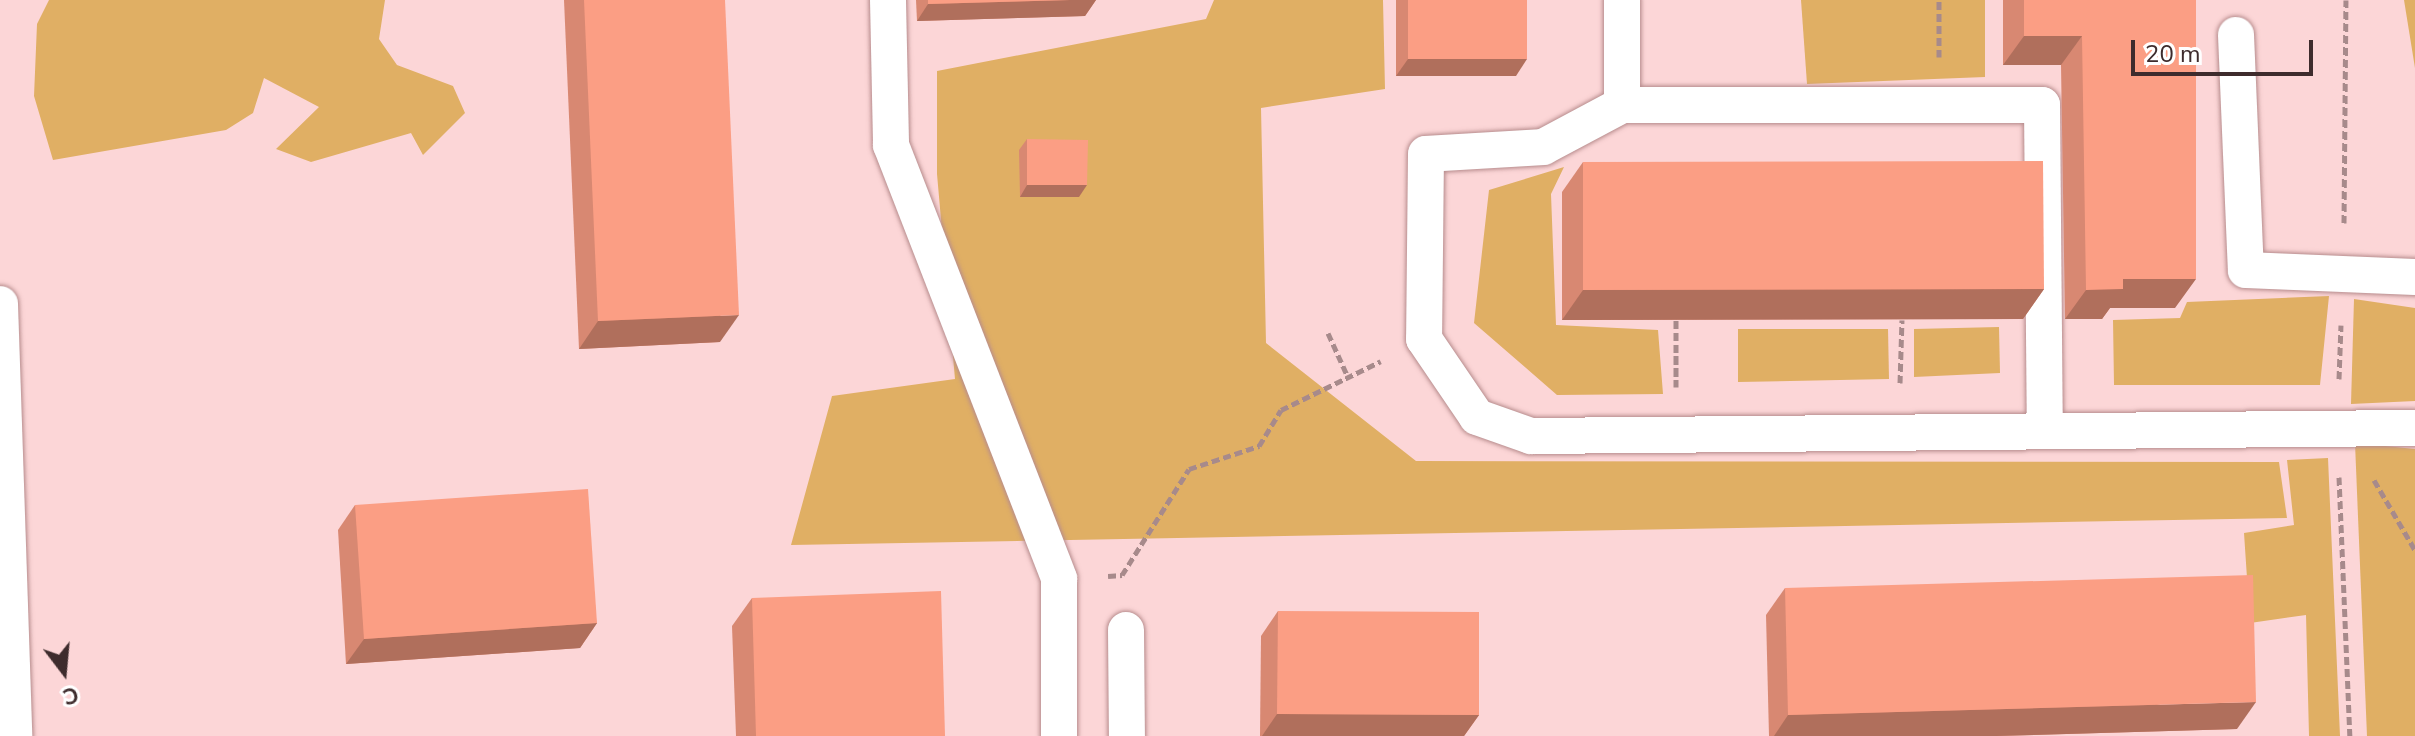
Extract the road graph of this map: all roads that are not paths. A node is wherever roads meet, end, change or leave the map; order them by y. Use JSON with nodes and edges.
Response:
{"nodes":[{"id":1,"x":888,"y":0,"type":"edge"},
{"id":2,"x":1622,"y":0,"type":"edge"},
{"id":3,"x":2236,"y":35,"type":"dead end"},
{"id":4,"x":1622,"y":105,"type":"junction"},
{"id":5,"x":2415,"y":277,"type":"edge"},
{"id":6,"x":0,"y":304,"type":"edge"},
{"id":7,"x":2415,"y":428,"type":"edge"},
{"id":8,"x":2045,"y":430,"type":"junction"},
{"id":9,"x":1126,"y":630,"type":"dead end"},
{"id":10,"x":14,"y":736,"type":"edge"},
{"id":11,"x":1059,"y":736,"type":"edge"},
{"id":12,"x":1127,"y":736,"type":"edge"}],
"edges":[{"from":1,"to":11,"type":"lane"},
{"from":2,"to":4,"type":"lane"},
{"from":3,"to":5,"type":"lane"},
{"from":4,"to":8,"type":"lane"},
{"from":4,"to":8,"type":"lane"},
{"from":6,"to":10,"type":"lane"},
{"from":7,"to":8,"type":"lane"},
{"from":9,"to":12,"type":"lane"}]}
